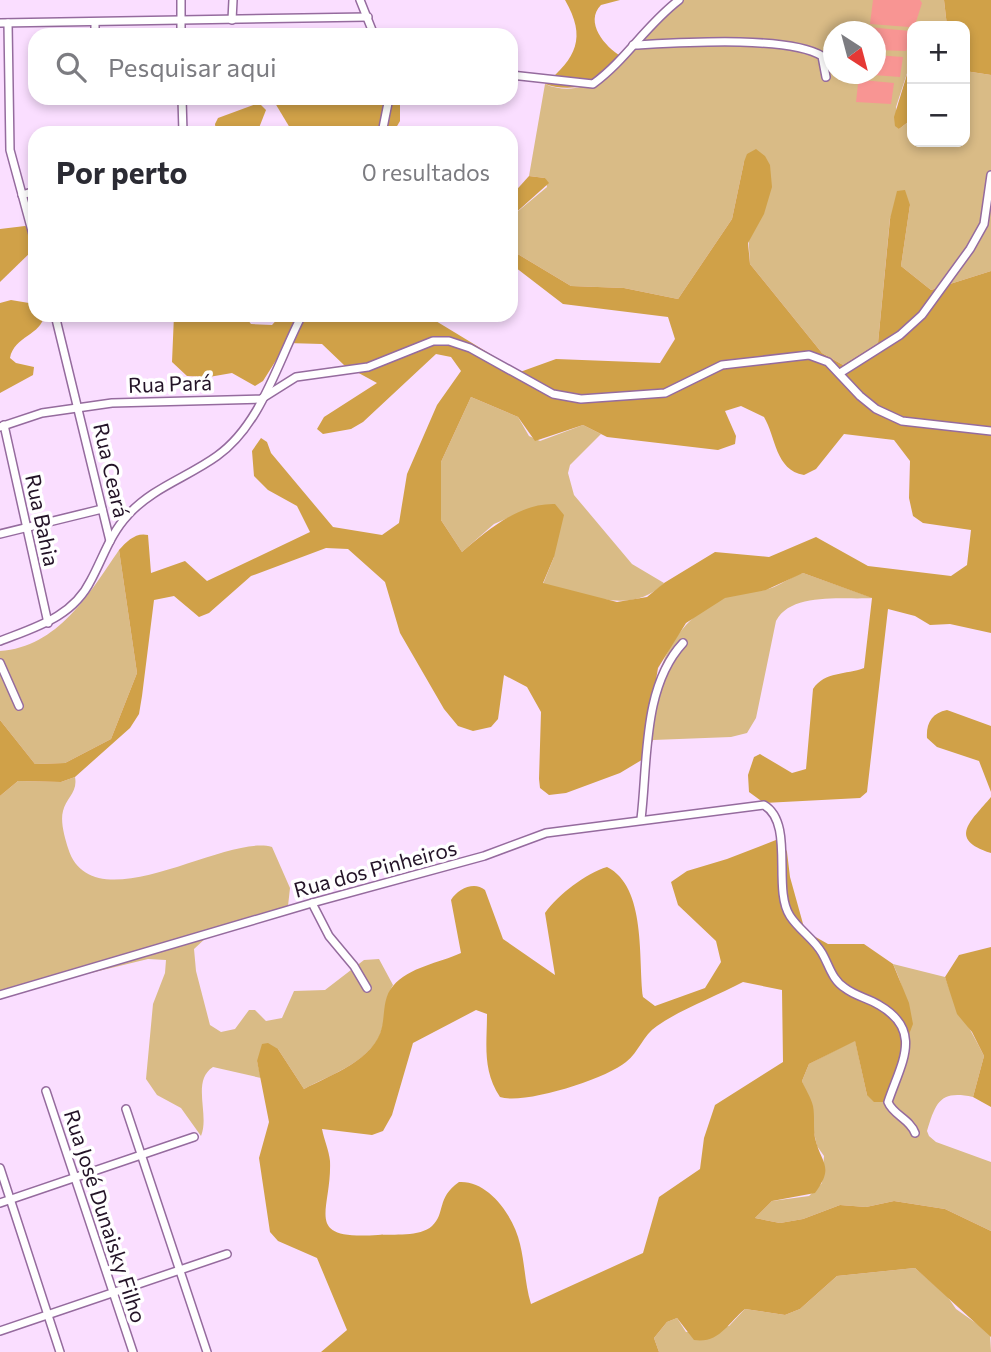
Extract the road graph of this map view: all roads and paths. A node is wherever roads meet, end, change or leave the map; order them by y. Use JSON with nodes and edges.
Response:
{"nodes":[{"id":1,"x":181,"y":0,"type":"edge"},
{"id":2,"x":233,"y":0,"type":"edge"},
{"id":3,"x":360,"y":0,"type":"edge"},
{"id":4,"x":679,"y":0,"type":"edge"},
{"id":5,"x":368,"y":17,"type":"junction"},
{"id":6,"x":232,"y":20,"type":"junction"},
{"id":7,"x":181,"y":22,"type":"junction"},
{"id":8,"x":4,"y":23,"type":"edge"},
{"id":9,"x":95,"y":23,"type":"junction"},
{"id":10,"x":95,"y":28,"type":"edge"},
{"id":11,"x":181,"y":28,"type":"edge"},
{"id":12,"x":372,"y":28,"type":"edge"},
{"id":13,"x":633,"y":45,"type":"junction"},
{"id":14,"x":823,"y":63,"type":"edge"},
{"id":15,"x":518,"y":76,"type":"edge"},
{"id":16,"x":182,"y":105,"type":"edge"},
{"id":17,"x":388,"y":105,"type":"edge"},
{"id":18,"x":183,"y":126,"type":"edge"},
{"id":19,"x":383,"y":126,"type":"edge"},
{"id":20,"x":991,"y":175,"type":"edge"},
{"id":21,"x":28,"y":193,"type":"edge"},
{"id":22,"x":22,"y":195,"type":"junction"},
{"id":23,"x":28,"y":217,"type":"edge"},
{"id":24,"x":57,"y":322,"type":"edge"},
{"id":25,"x":299,"y":322,"type":"edge"},
{"id":26,"x":840,"y":373,"type":"junction"},
{"id":27,"x":261,"y":399,"type":"junction"},
{"id":28,"x":80,"y":406,"type":"junction"},
{"id":29,"x":2,"y":426,"type":"edge"},
{"id":30,"x":991,"y":430,"type":"edge"},
{"id":31,"x":102,"y":509,"type":"junction"},
{"id":32,"x":26,"y":529,"type":"junction"},
{"id":33,"x":0,"y":534,"type":"edge"},
{"id":34,"x":110,"y":541,"type":"junction"},
{"id":35,"x":48,"y":623,"type":"junction"},
{"id":36,"x":0,"y":641,"type":"edge"},
{"id":37,"x":683,"y":643,"type":"dead end"},
{"id":38,"x":0,"y":663,"type":"edge"},
{"id":39,"x":19,"y":706,"type":"dead end"},
{"id":40,"x":641,"y":820,"type":"junction"},
{"id":41,"x":312,"y":903,"type":"junction"},
{"id":42,"x":367,"y":988,"type":"dead end"},
{"id":43,"x":0,"y":995,"type":"edge"},
{"id":44,"x":46,"y":1091,"type":"dead end"},
{"id":45,"x":126,"y":1109,"type":"dead end"},
{"id":46,"x":915,"y":1133,"type":"dead end"},
{"id":47,"x":194,"y":1137,"type":"dead end"},
{"id":48,"x":140,"y":1158,"type":"junction"},
{"id":49,"x":0,"y":1168,"type":"edge"},
{"id":50,"x":76,"y":1178,"type":"junction"},
{"id":51,"x":9,"y":1200,"type":"junction"},
{"id":52,"x":0,"y":1203,"type":"edge"},
{"id":53,"x":227,"y":1254,"type":"dead end"},
{"id":54,"x":178,"y":1272,"type":"junction"},
{"id":55,"x":113,"y":1295,"type":"junction"},
{"id":56,"x":48,"y":1314,"type":"junction"},
{"id":57,"x":0,"y":1331,"type":"edge"},
{"id":58,"x":60,"y":1352,"type":"edge"},
{"id":59,"x":133,"y":1352,"type":"edge"},
{"id":60,"x":207,"y":1352,"type":"edge"}],
"edges":[{"from":1,"to":7,"type":"street"},
{"from":2,"to":6,"type":"street"},
{"from":3,"to":5,"type":"street"},
{"from":4,"to":13,"type":"street"},
{"from":5,"to":6,"type":"street"},
{"from":5,"to":12,"type":"street"},
{"from":6,"to":7,"type":"street"},
{"from":7,"to":9,"type":"street"},
{"from":7,"to":11,"type":"street"},
{"from":8,"to":9,"type":"street"},
{"from":8,"to":22,"type":"street"},
{"from":9,"to":10,"type":"street"},
{"from":13,"to":14,"type":"street"},
{"from":13,"to":15,"type":"street"},
{"from":16,"to":18,"type":"street"},
{"from":17,"to":19,"type":"street"},
{"from":20,"to":26,"type":"street"},
{"from":21,"to":22,"type":"street"},
{"from":22,"to":23,"type":"street"},
{"from":24,"to":28,"type":"street","name":"Rua Ceará"},
{"from":25,"to":27,"type":"street"},
{"from":26,"to":27,"type":"street"},
{"from":26,"to":30,"type":"street"},
{"from":27,"to":28,"type":"street","name":"Rua Pará"},
{"from":27,"to":34,"type":"street"},
{"from":28,"to":29,"type":"street","name":"Rua Bahia"},
{"from":28,"to":31,"type":"street","name":"Rua Ceará"},
{"from":29,"to":32,"type":"street","name":"Rua Bahia"},
{"from":31,"to":32,"type":"street"},
{"from":31,"to":34,"type":"street","name":"Rua Ceará"},
{"from":32,"to":33,"type":"street"},
{"from":32,"to":35,"type":"street","name":"Rua Bahia"},
{"from":34,"to":35,"type":"street"},
{"from":35,"to":36,"type":"street"},
{"from":37,"to":40,"type":"street"},
{"from":38,"to":39,"type":"street"},
{"from":40,"to":41,"type":"street","name":"Rua dos Pinheiros"},
{"from":40,"to":46,"type":"street","name":"Rua dos Pinheiros"},
{"from":41,"to":42,"type":"street"},
{"from":41,"to":43,"type":"street","name":"Rua dos Pinheiros"},
{"from":44,"to":50,"type":"street","name":"Rua José Dunaisky Filho"},
{"from":45,"to":48,"type":"street"},
{"from":47,"to":48,"type":"street"},
{"from":48,"to":50,"type":"street"},
{"from":48,"to":54,"type":"street"},
{"from":49,"to":51,"type":"street"},
{"from":50,"to":51,"type":"street"},
{"from":50,"to":55,"type":"street","name":"Rua José Dunaisky Filho"},
{"from":51,"to":52,"type":"street"},
{"from":51,"to":56,"type":"street"},
{"from":53,"to":54,"type":"street"},
{"from":54,"to":55,"type":"street"},
{"from":54,"to":60,"type":"street"},
{"from":55,"to":56,"type":"street"},
{"from":55,"to":59,"type":"street","name":"Rua José Dunaisky Filho"},
{"from":56,"to":57,"type":"street"},
{"from":56,"to":58,"type":"street"}]}
